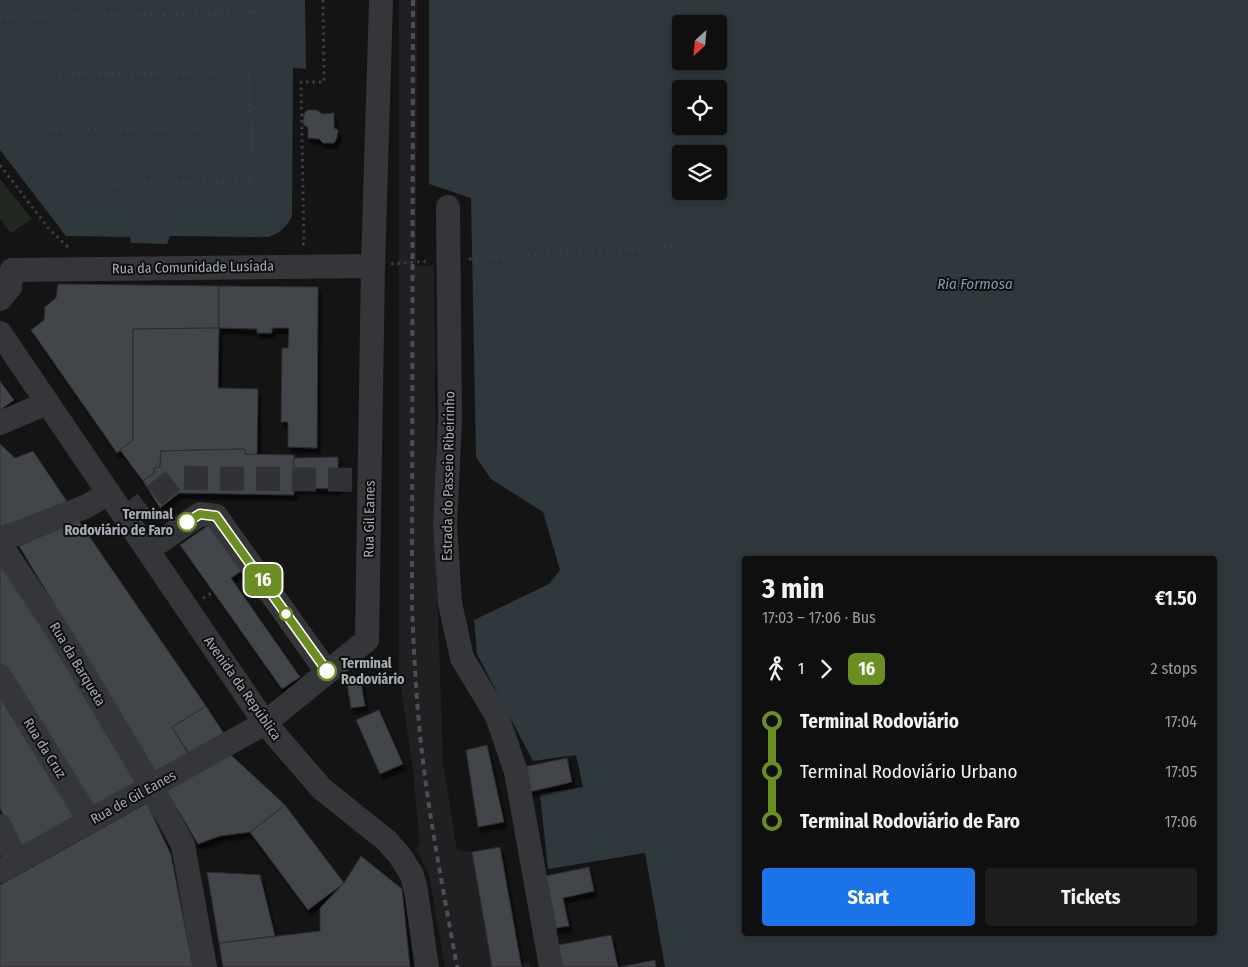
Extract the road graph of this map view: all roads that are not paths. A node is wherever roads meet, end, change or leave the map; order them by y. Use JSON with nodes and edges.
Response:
{"nodes":[{"id":1,"x":381,"y":0,"type":"edge"},
{"id":2,"x":448,"y":207,"type":"dead end"},
{"id":3,"x":6,"y":262,"type":"edge"},
{"id":4,"x":373,"y":266,"type":"junction"},
{"id":5,"x":0,"y":299,"type":"edge"},
{"id":6,"x":0,"y":333,"type":"edge"},
{"id":7,"x":47,"y":403,"type":"junction"},
{"id":8,"x":0,"y":423,"type":"edge"},
{"id":9,"x":109,"y":493,"type":"junction"},
{"id":10,"x":0,"y":540,"type":"edge"},
{"id":11,"x":0,"y":544,"type":"edge"},
{"id":12,"x":148,"y":550,"type":"junction"},
{"id":13,"x":327,"y":672,"type":"junction"},
{"id":14,"x":0,"y":676,"type":"edge"},
{"id":15,"x":265,"y":723,"type":"junction"},
{"id":16,"x":152,"y":786,"type":"junction"},
{"id":17,"x":90,"y":821,"type":"junction"},
{"id":18,"x":0,"y":826,"type":"edge"},
{"id":19,"x":8,"y":867,"type":"edge"},
{"id":20,"x":205,"y":967,"type":"edge"},
{"id":21,"x":427,"y":967,"type":"edge"},
{"id":22,"x":551,"y":967,"type":"edge"}],
"edges":[{"from":1,"to":4,"type":"street","name":"Rua Gil Eanes"},
{"from":2,"to":22,"type":"street","name":"Estrada do Passeio Ribeirinho"},
{"from":3,"to":4,"type":"street","name":"Rua da Comunidade Lusíada"},
{"from":3,"to":5,"type":"street"},
{"from":4,"to":13,"type":"street","name":"Rua Gil Eanes"},
{"from":6,"to":7,"type":"street","name":"Avenida da República"},
{"from":7,"to":8,"type":"street"},
{"from":7,"to":9,"type":"street","name":"Avenida da República"},
{"from":9,"to":10,"type":"street"},
{"from":9,"to":12,"type":"street","name":"Avenida da República"},
{"from":11,"to":16,"type":"street","name":"Rua da Barqueta"},
{"from":12,"to":13,"type":"street"},
{"from":12,"to":15,"type":"street","name":"Avenida da República"},
{"from":13,"to":15,"type":"street","name":"Rua Gil Eanes"},
{"from":14,"to":17,"type":"street","name":"Rua da Cruz"},
{"from":15,"to":16,"type":"street","name":"Rua de Gil Eanes"},
{"from":15,"to":21,"type":"street","name":"Avenida da República"},
{"from":16,"to":17,"type":"street","name":"Rua de Gil Eanes"},
{"from":16,"to":20,"type":"street","name":"Rua da Barqueta"},
{"from":17,"to":19,"type":"street","name":"Rua de Gil Eanes"},
{"from":18,"to":19,"type":"street"}]}
